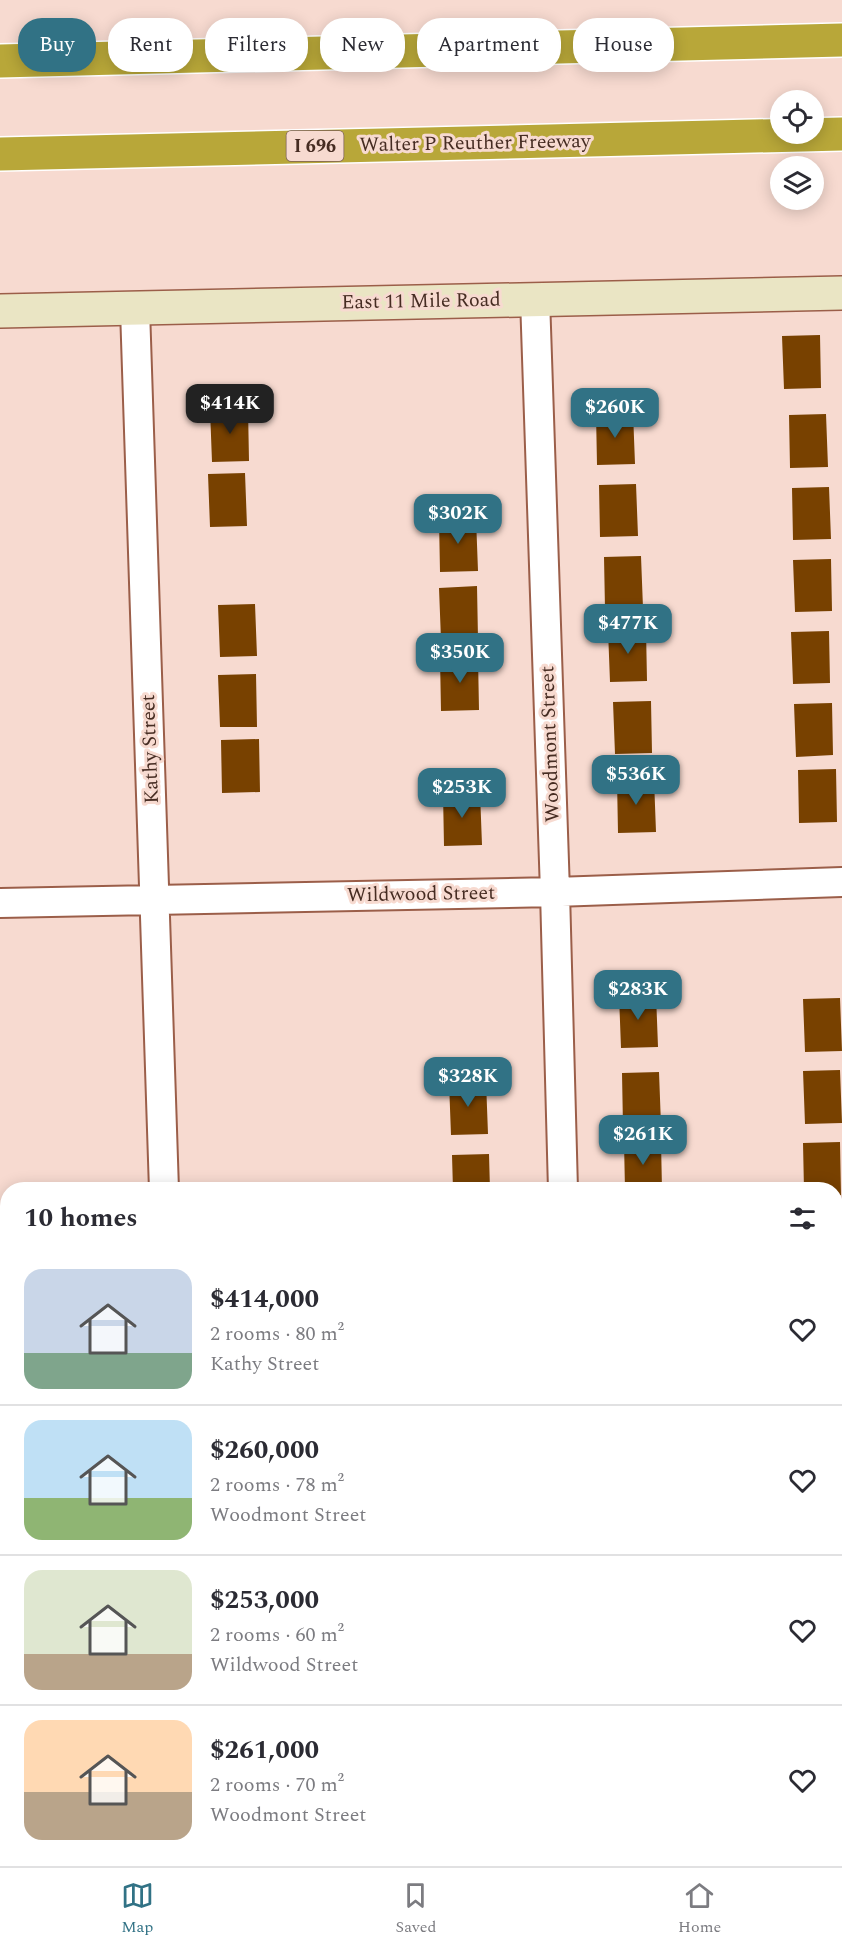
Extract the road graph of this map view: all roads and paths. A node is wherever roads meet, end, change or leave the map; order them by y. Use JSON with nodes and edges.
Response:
{"nodes":[{"id":1,"x":842,"y":40,"type":"edge"},
{"id":2,"x":0,"y":60,"type":"edge"},
{"id":3,"x":842,"y":135,"type":"edge"},
{"id":4,"x":0,"y":154,"type":"edge"},
{"id":5,"x":842,"y":293,"type":"edge"},
{"id":6,"x":535,"y":298,"type":"junction"},
{"id":7,"x":135,"y":309,"type":"junction"},
{"id":8,"x":0,"y":312,"type":"edge"},
{"id":9,"x":842,"y":882,"type":"edge"},
{"id":10,"x":555,"y":892,"type":"junction"},
{"id":11,"x":156,"y":900,"type":"junction"},
{"id":12,"x":0,"y":903,"type":"edge"},
{"id":13,"x":164,"y":1182,"type":"edge"},
{"id":14,"x":563,"y":1182,"type":"edge"}],
"edges":[{"from":1,"to":2,"type":"highway"},
{"from":3,"to":4,"type":"highway","name":"Walter P Reuther Freeway","number":"I 696"},
{"from":5,"to":6,"type":"main road","name":"East 11 Mile Road"},
{"from":6,"to":7,"type":"main road","name":"East 11 Mile Road"},
{"from":6,"to":10,"type":"street","name":"Woodmont Street"},
{"from":7,"to":8,"type":"main road","name":"East 11 Mile Road"},
{"from":7,"to":11,"type":"street","name":"Kathy Street"},
{"from":9,"to":10,"type":"street","name":"Wildwood Street"},
{"from":10,"to":11,"type":"street","name":"Wildwood Street"},
{"from":10,"to":14,"type":"street","name":"Woodmont Street"},
{"from":11,"to":12,"type":"street","name":"Wildwood Street"},
{"from":11,"to":13,"type":"street","name":"Kathy Street"}]}
